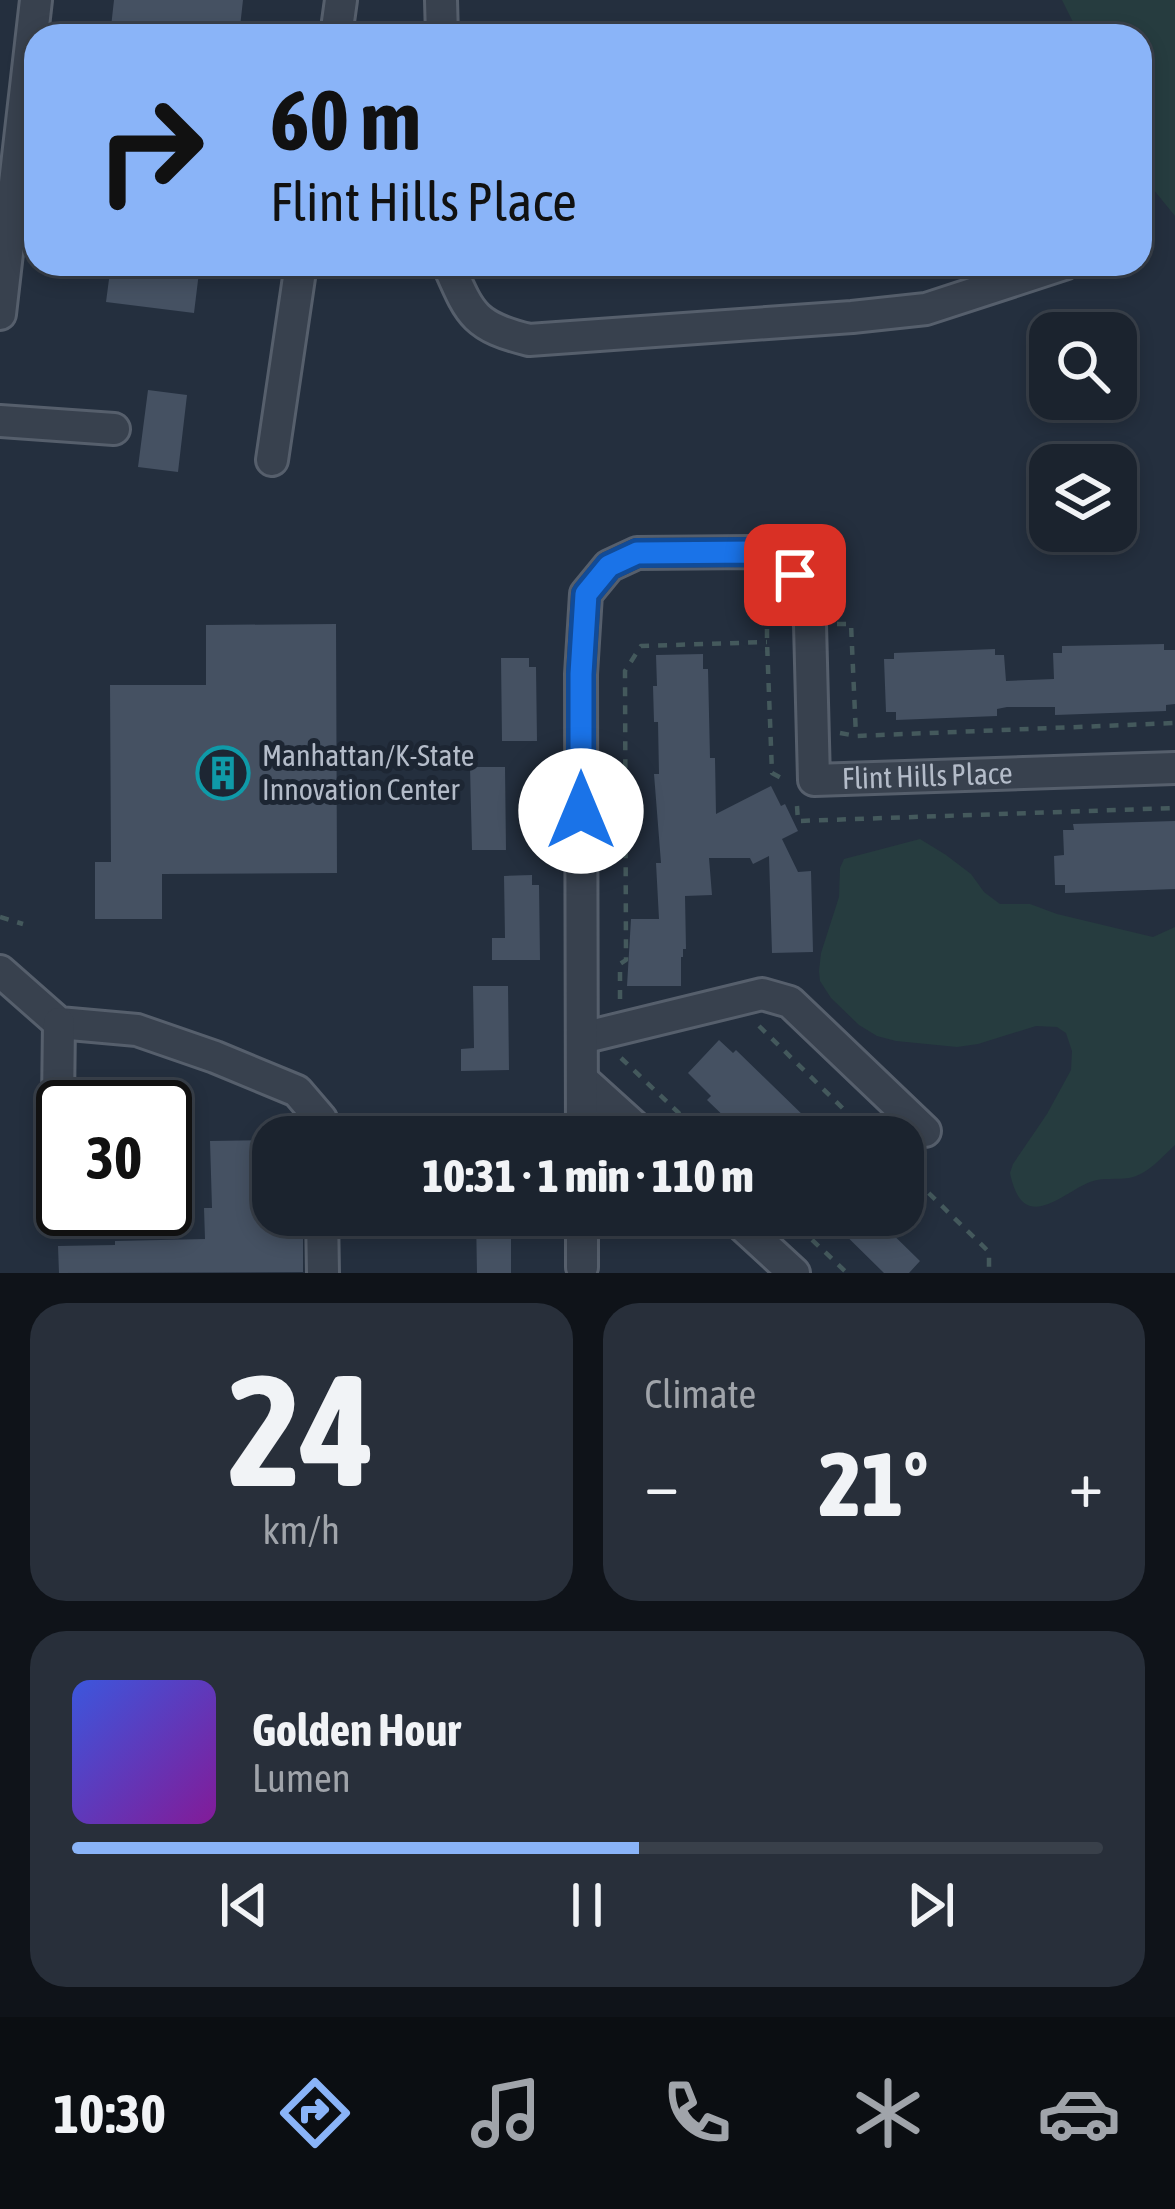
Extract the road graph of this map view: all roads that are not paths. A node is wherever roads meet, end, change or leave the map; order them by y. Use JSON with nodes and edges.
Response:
{"nodes":[{"id":1,"x":24,"y":105,"type":"edge"},
{"id":2,"x":299,"y":276,"type":"edge"},
{"id":3,"x":453,"y":276,"type":"edge"},
{"id":4,"x":1027,"y":276,"type":"edge"},
{"id":5,"x":0,"y":314,"type":"edge"},
{"id":6,"x":0,"y":422,"type":"edge"},
{"id":7,"x":114,"y":429,"type":"dead end"},
{"id":8,"x":272,"y":460,"type":"dead end"},
{"id":9,"x":1175,"y":768,"type":"edge"},
{"id":10,"x":0,"y":971,"type":"edge"},
{"id":11,"x":59,"y":1023,"type":"junction"},
{"id":12,"x":582,"y":1038,"type":"junction"},
{"id":13,"x":58,"y":1080,"type":"edge"},
{"id":14,"x":583,"y":1080,"type":"junction"},
{"id":15,"x":318,"y":1116,"type":"edge"},
{"id":16,"x":582,"y":1116,"type":"edge"},
{"id":17,"x":623,"y":1116,"type":"edge"},
{"id":18,"x":925,"y":1131,"type":"dead end"},
{"id":19,"x":322,"y":1236,"type":"edge"},
{"id":20,"x":582,"y":1236,"type":"edge"},
{"id":21,"x":753,"y":1236,"type":"edge"},
{"id":22,"x":582,"y":1267,"type":"dead end"},
{"id":23,"x":789,"y":1270,"type":"edge"},
{"id":24,"x":323,"y":1273,"type":"edge"}],
"edges":[{"from":1,"to":5,"type":"street"},
{"from":2,"to":8,"type":"street"},
{"from":3,"to":4,"type":"street"},
{"from":6,"to":7,"type":"street"},
{"from":9,"to":12,"type":"street","name":"Flint Hills Place"},
{"from":10,"to":11,"type":"street"},
{"from":11,"to":13,"type":"street"},
{"from":11,"to":15,"type":"street"},
{"from":12,"to":14,"type":"street","name":"Flint Hills Place"},
{"from":12,"to":18,"type":"street"},
{"from":14,"to":16,"type":"street","name":"Flint Hills Place"},
{"from":14,"to":17,"type":"street"},
{"from":19,"to":24,"type":"street"},
{"from":20,"to":22,"type":"street"},
{"from":21,"to":23,"type":"street"}]}
